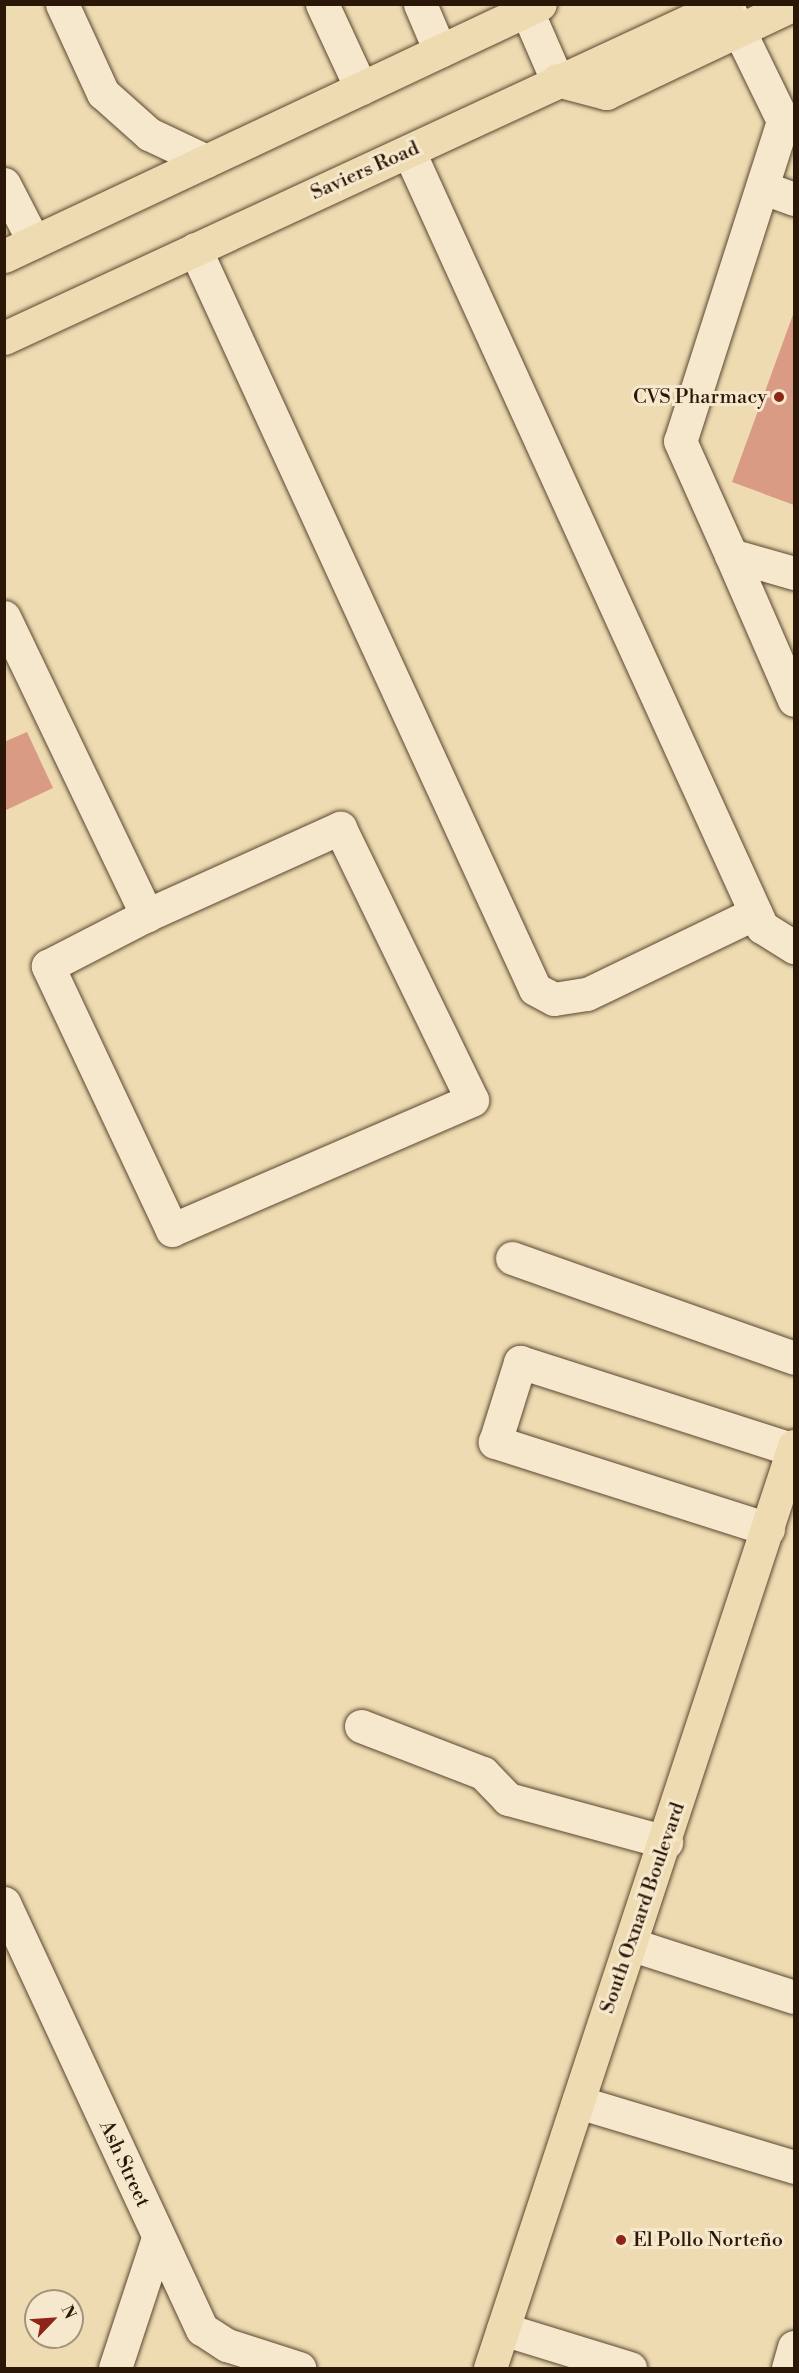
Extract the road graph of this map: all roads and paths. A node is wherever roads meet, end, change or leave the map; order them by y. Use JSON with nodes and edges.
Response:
{"nodes":[{"id":1,"x":62,"y":4,"type":"edge"},
{"id":2,"x":322,"y":4,"type":"edge"},
{"id":3,"x":420,"y":4,"type":"edge"},
{"id":4,"x":794,"y":4,"type":"edge"},
{"id":5,"x":530,"y":6,"type":"edge"},
{"id":6,"x":730,"y":13,"type":"edge"},
{"id":7,"x":440,"y":51,"type":"junction"},
{"id":8,"x":557,"y":80,"type":"junction"},
{"id":9,"x":361,"y":88,"type":"junction"},
{"id":10,"x":789,"y":122,"type":"edge"},
{"id":11,"x":409,"y":152,"type":"junction"},
{"id":12,"x":206,"y":161,"type":"junction"},
{"id":13,"x":4,"y":183,"type":"edge"},
{"id":14,"x":764,"y":188,"type":"junction"},
{"id":15,"x":795,"y":199,"type":"edge"},
{"id":16,"x":34,"y":242,"type":"junction"},
{"id":17,"x":195,"y":249,"type":"junction"},
{"id":18,"x":4,"y":256,"type":"edge"},
{"id":19,"x":4,"y":338,"type":"edge"},
{"id":20,"x":731,"y":555,"type":"junction"},
{"id":21,"x":795,"y":573,"type":"edge"},
{"id":22,"x":4,"y":617,"type":"edge"},
{"id":23,"x":795,"y":700,"type":"edge"},
{"id":24,"x":756,"y":913,"type":"junction"},
{"id":25,"x":147,"y":915,"type":"junction"},
{"id":26,"x":795,"y":947,"type":"edge"},
{"id":27,"x":512,"y":1258,"type":"dead end"},
{"id":28,"x":795,"y":1358,"type":"edge"},
{"id":29,"x":794,"y":1449,"type":"edge"},
{"id":30,"x":768,"y":1529,"type":"junction"},
{"id":31,"x":361,"y":1726,"type":"dead end"},
{"id":32,"x":666,"y":1842,"type":"junction"},
{"id":33,"x":8,"y":1922,"type":"edge"},
{"id":34,"x":630,"y":1944,"type":"junction"},
{"id":35,"x":795,"y":1997,"type":"edge"},
{"id":36,"x":578,"y":2102,"type":"junction"},
{"id":37,"x":795,"y":2167,"type":"edge"},
{"id":38,"x":158,"y":2238,"type":"junction"},
{"id":39,"x":503,"y":2329,"type":"junction"},
{"id":40,"x":795,"y":2347,"type":"edge"},
{"id":41,"x":115,"y":2368,"type":"edge"},
{"id":42,"x":299,"y":2368,"type":"edge"},
{"id":43,"x":490,"y":2368,"type":"edge"},
{"id":44,"x":630,"y":2368,"type":"edge"},
{"id":45,"x":788,"y":2368,"type":"edge"}],
"edges":[{"from":1,"to":12,"type":"street"},
{"from":2,"to":9,"type":"street"},
{"from":3,"to":7,"type":"street"},
{"from":4,"to":6,"type":"main road","name":"Saviers Road"},
{"from":5,"to":7,"type":"main road"},
{"from":5,"to":8,"type":"street"},
{"from":6,"to":8,"type":"main road","name":"Saviers Road"},
{"from":6,"to":10,"type":"street"},
{"from":7,"to":9,"type":"main road"},
{"from":8,"to":11,"type":"main road","name":"Saviers Road"},
{"from":9,"to":12,"type":"main road"},
{"from":10,"to":14,"type":"street"},
{"from":11,"to":17,"type":"main road","name":"Saviers Road"},
{"from":11,"to":24,"type":"street"},
{"from":12,"to":16,"type":"main road"},
{"from":13,"to":16,"type":"street"},
{"from":14,"to":15,"type":"street"},
{"from":14,"to":20,"type":"street"},
{"from":16,"to":18,"type":"main road"},
{"from":17,"to":19,"type":"main road","name":"Saviers Road"},
{"from":17,"to":24,"type":"street"},
{"from":20,"to":21,"type":"street"},
{"from":20,"to":23,"type":"street"},
{"from":22,"to":25,"type":"street"},
{"from":24,"to":26,"type":"street"},
{"from":25,"to":25,"type":"street"},
{"from":27,"to":28,"type":"street"},
{"from":29,"to":30,"type":"main road","name":"South Oxnard Boulevard"},
{"from":29,"to":30,"type":"street"},
{"from":30,"to":32,"type":"main road","name":"South Oxnard Boulevard"},
{"from":31,"to":32,"type":"street"},
{"from":32,"to":34,"type":"main road","name":"South Oxnard Boulevard"},
{"from":33,"to":38,"type":"street","name":"Ash Street"},
{"from":34,"to":35,"type":"street"},
{"from":34,"to":36,"type":"main road","name":"South Oxnard Boulevard"},
{"from":36,"to":37,"type":"street"},
{"from":36,"to":39,"type":"main road","name":"South Oxnard Boulevard"},
{"from":38,"to":41,"type":"street"},
{"from":38,"to":42,"type":"street","name":"Ash Street"},
{"from":39,"to":43,"type":"main road","name":"South Oxnard Boulevard"},
{"from":39,"to":44,"type":"street"},
{"from":40,"to":45,"type":"street"}]}
